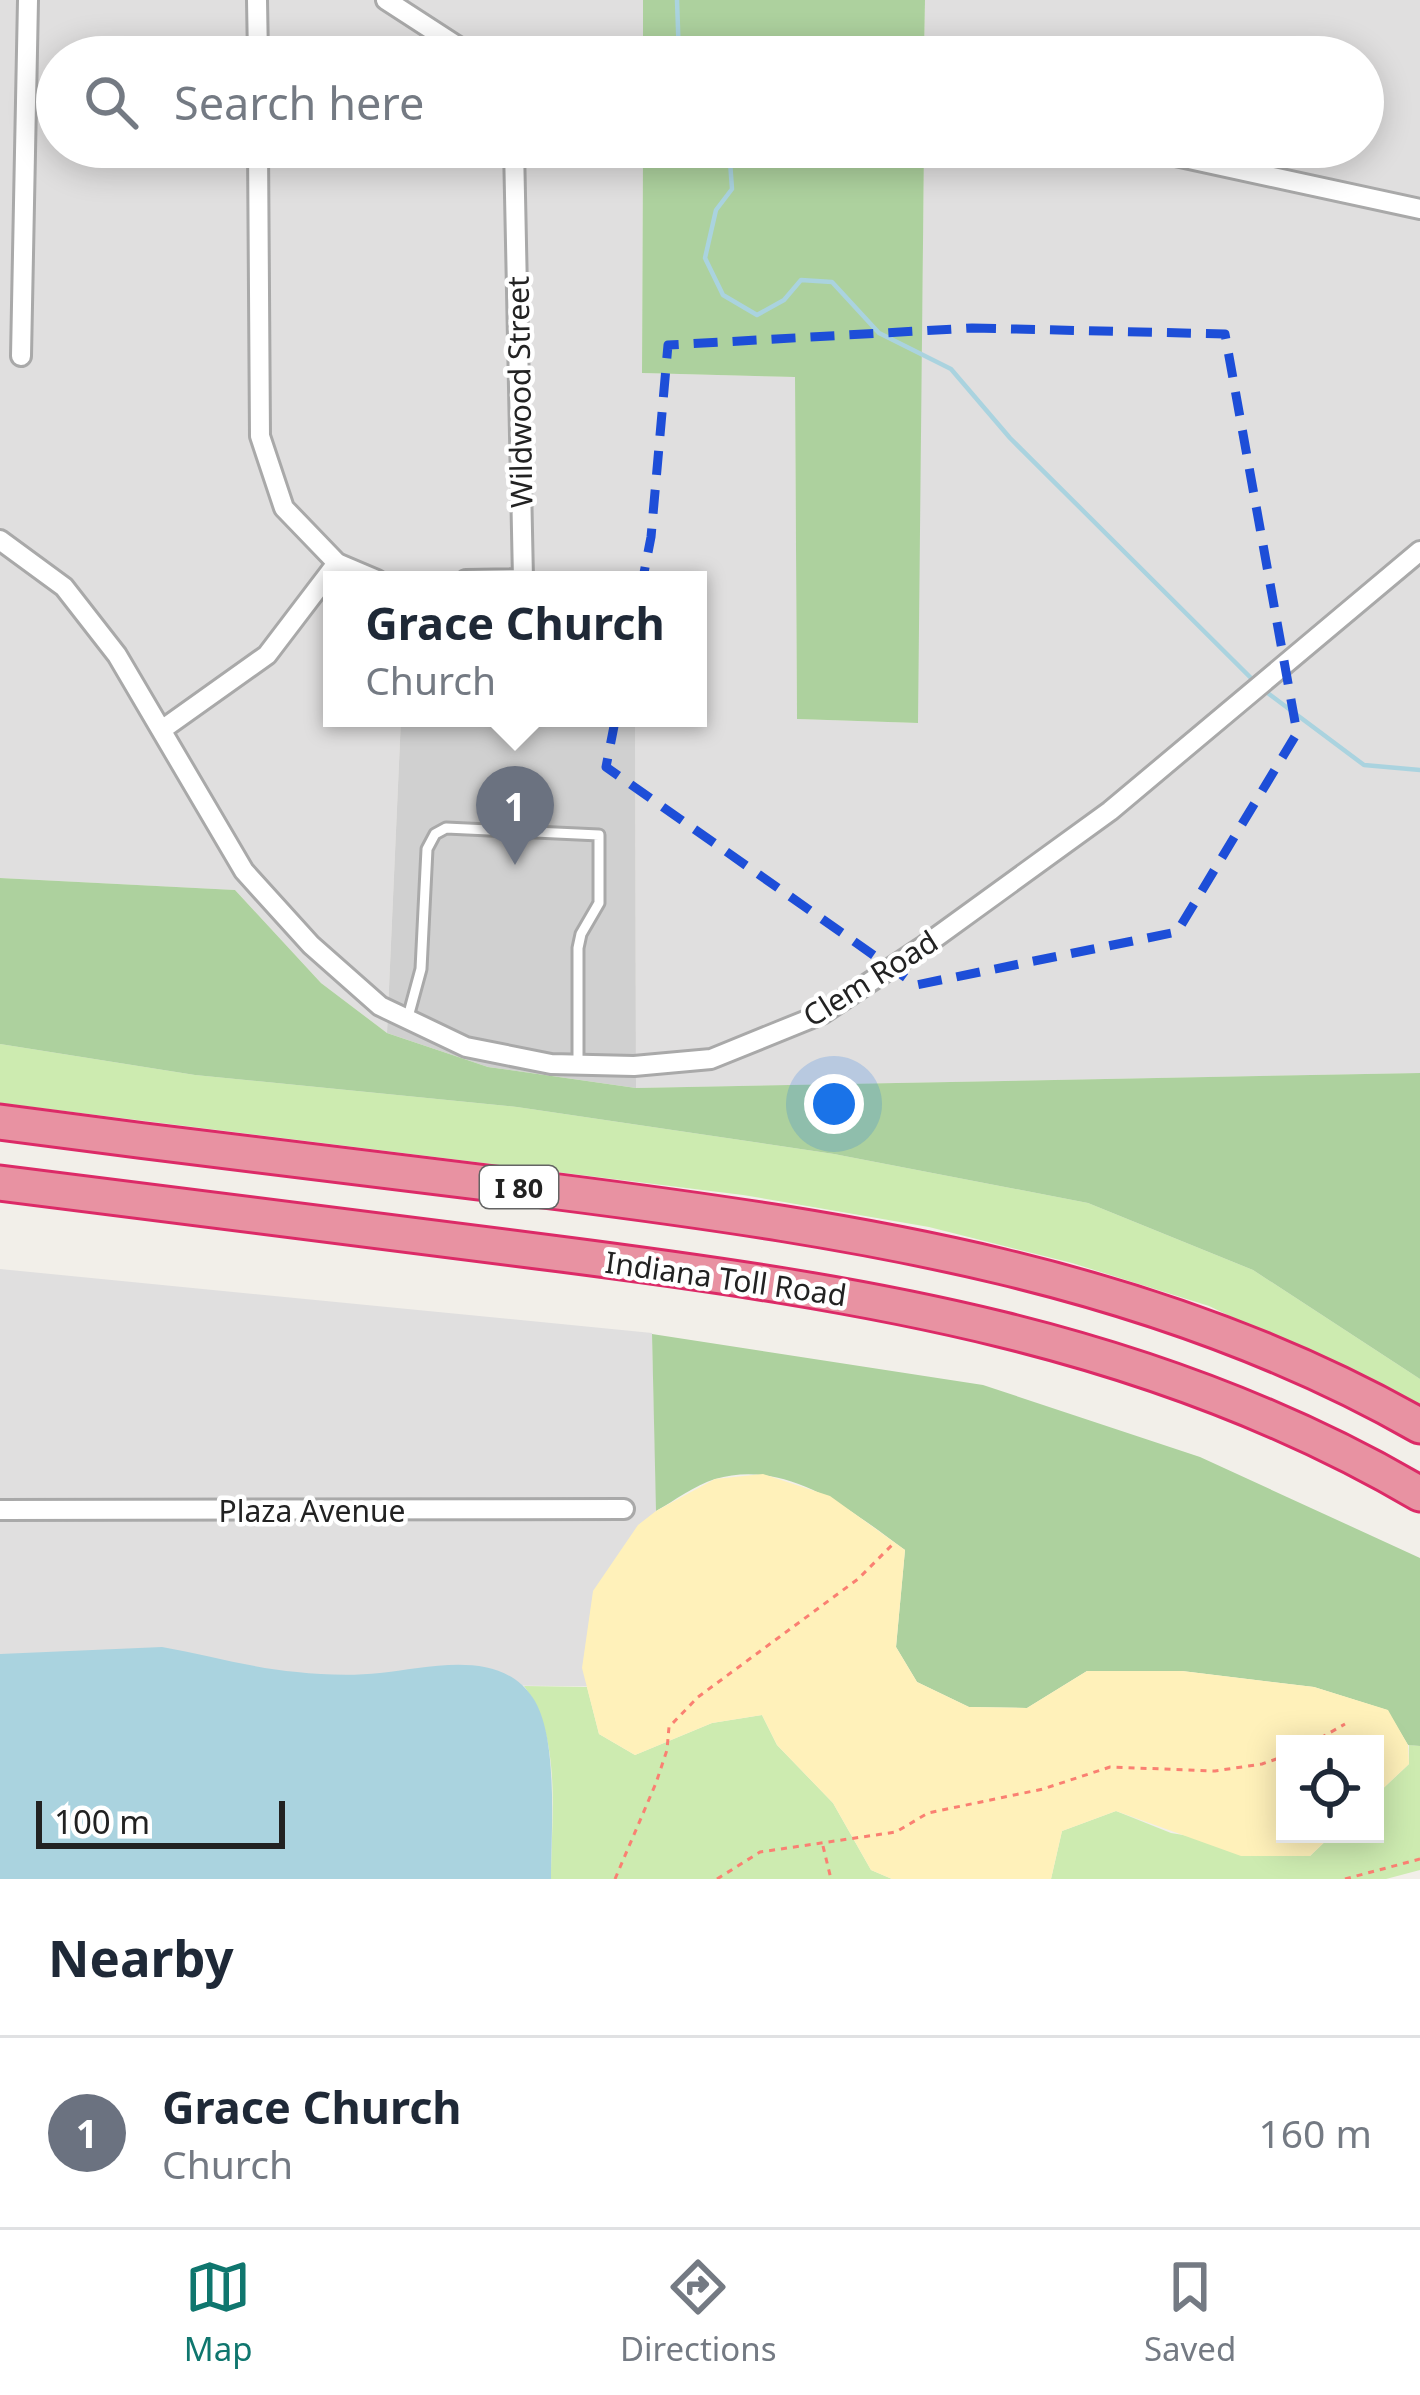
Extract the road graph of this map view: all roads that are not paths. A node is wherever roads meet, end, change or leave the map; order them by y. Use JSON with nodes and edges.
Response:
{"nodes":[{"id":1,"x":28,"y":0,"type":"edge"},
{"id":2,"x":257,"y":0,"type":"edge"},
{"id":3,"x":386,"y":0,"type":"edge"},
{"id":4,"x":258,"y":36,"type":"edge"},
{"id":5,"x":441,"y":36,"type":"edge"},
{"id":6,"x":258,"y":168,"type":"edge"},
{"id":7,"x":514,"y":168,"type":"edge"},
{"id":8,"x":1231,"y":168,"type":"edge"},
{"id":9,"x":1420,"y":209,"type":"edge"},
{"id":10,"x":22,"y":356,"type":"dead end"},
{"id":11,"x":0,"y":540,"type":"edge"},
{"id":12,"x":1420,"y":551,"type":"edge"},
{"id":13,"x":337,"y":563,"type":"junction"},
{"id":14,"x":331,"y":571,"type":"edge"},
{"id":15,"x":356,"y":571,"type":"edge"},
{"id":16,"x":523,"y":571,"type":"edge"},
{"id":17,"x":323,"y":581,"type":"edge"},
{"id":18,"x":163,"y":729,"type":"junction"},
{"id":19,"x":407,"y":1019,"type":"junction"},
{"id":20,"x":578,"y":1065,"type":"junction"},
{"id":21,"x":0,"y":1122,"type":"edge"},
{"id":22,"x":0,"y":1183,"type":"edge"},
{"id":23,"x":1420,"y":1426,"type":"edge"},
{"id":24,"x":1420,"y":1495,"type":"edge"},
{"id":25,"x":624,"y":1509,"type":"dead end"},
{"id":26,"x":0,"y":1510,"type":"edge"}],
"edges":[{"from":1,"to":10,"type":"street"},
{"from":2,"to":4,"type":"street"},
{"from":3,"to":5,"type":"street"},
{"from":6,"to":13,"type":"street"},
{"from":7,"to":16,"type":"street","name":"Wildwood Street"},
{"from":8,"to":9,"type":"street"},
{"from":11,"to":18,"type":"street","name":"Clem Road"},
{"from":12,"to":20,"type":"street","name":"Clem Road"},
{"from":13,"to":14,"type":"street"},
{"from":13,"to":15,"type":"street"},
{"from":17,"to":18,"type":"street"},
{"from":18,"to":19,"type":"street","name":"Clem Road"},
{"from":19,"to":20,"type":"street","name":"Clem Road"},
{"from":19,"to":20,"type":"lane"},
{"from":21,"to":23,"type":"highway","name":"Indiana Toll Road","number":"I 80"},
{"from":22,"to":24,"type":"highway","name":"Indiana Toll Road","number":"I 80"},
{"from":25,"to":26,"type":"street","name":"Plaza Avenue"}]}
